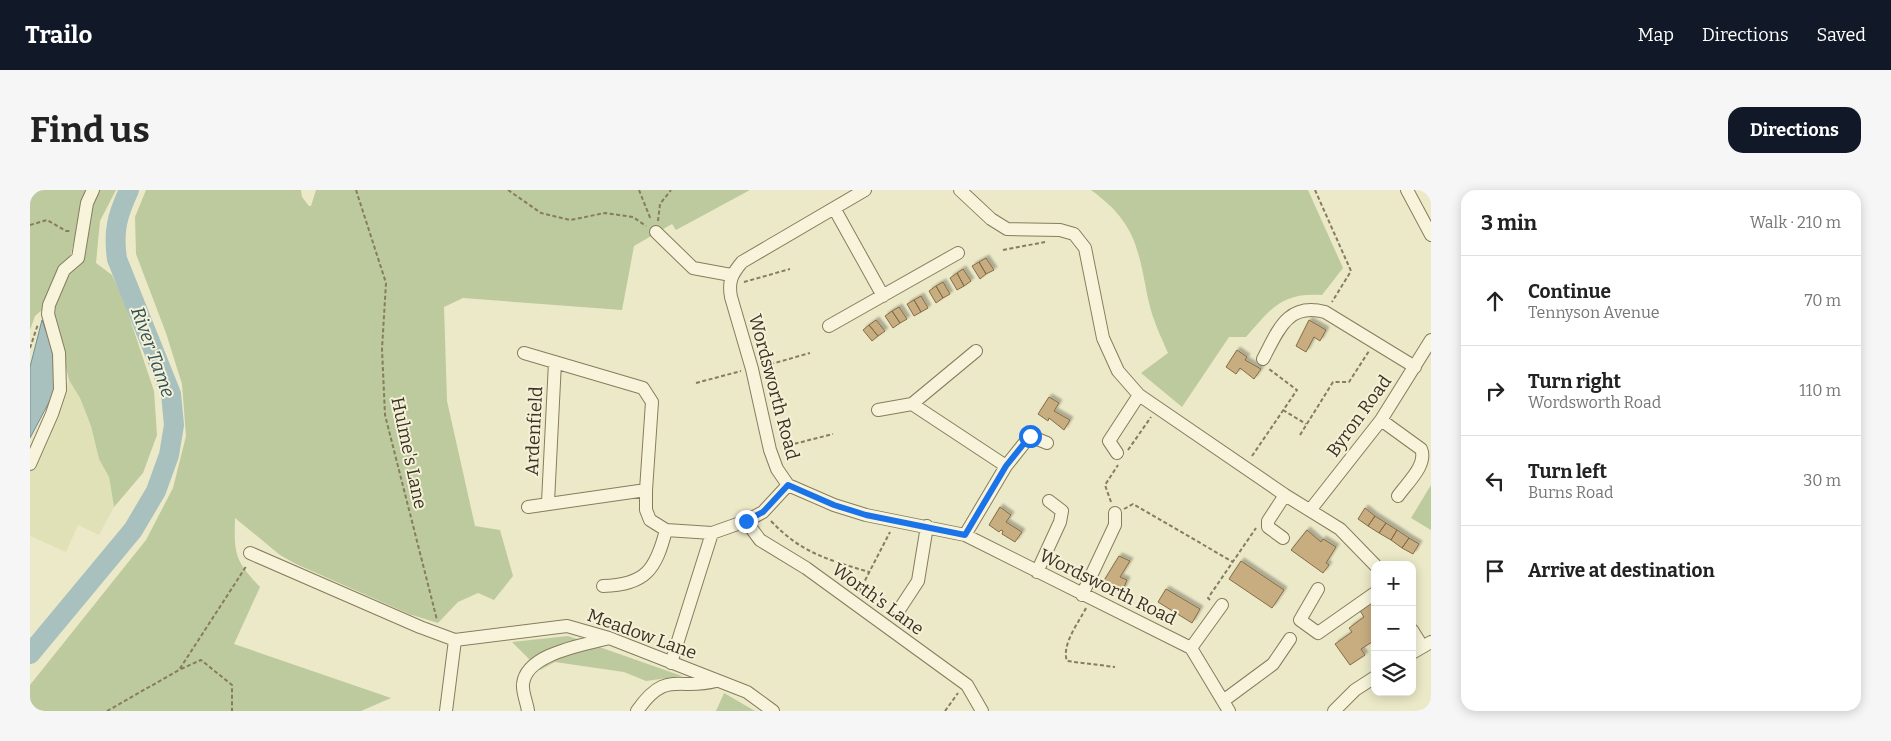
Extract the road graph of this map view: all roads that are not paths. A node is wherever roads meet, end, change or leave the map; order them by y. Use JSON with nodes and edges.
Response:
{"nodes":[{"id":1,"x":92,"y":190,"type":"edge"},
{"id":2,"x":865,"y":190,"type":"edge"},
{"id":3,"x":960,"y":190,"type":"edge"},
{"id":4,"x":1406,"y":190,"type":"edge"},
{"id":5,"x":834,"y":208,"type":"junction"},
{"id":6,"x":656,"y":232,"type":"road end"},
{"id":7,"x":1431,"y":235,"type":"edge"},
{"id":8,"x":958,"y":253,"type":"dead end"},
{"id":9,"x":730,"y":281,"type":"junction"},
{"id":10,"x":883,"y":296,"type":"junction"},
{"id":11,"x":829,"y":326,"type":"dead end"},
{"id":12,"x":1431,"y":340,"type":"edge"},
{"id":13,"x":976,"y":351,"type":"dead end"},
{"id":14,"x":524,"y":353,"type":"dead end"},
{"id":15,"x":1263,"y":359,"type":"road end"},
{"id":16,"x":554,"y":362,"type":"junction"},
{"id":17,"x":1415,"y":367,"type":"junction"},
{"id":18,"x":1139,"y":394,"type":"junction"},
{"id":19,"x":912,"y":404,"type":"junction"},
{"id":20,"x":878,"y":410,"type":"dead end"},
{"id":21,"x":1381,"y":420,"type":"junction"},
{"id":22,"x":1047,"y":443,"type":"dead end"},
{"id":23,"x":1117,"y":453,"type":"dead end"},
{"id":24,"x":30,"y":464,"type":"edge"},
{"id":25,"x":1006,"y":466,"type":"junction"},
{"id":26,"x":788,"y":485,"type":"junction"},
{"id":27,"x":646,"y":490,"type":"junction"},
{"id":28,"x":1285,"y":494,"type":"junction"},
{"id":29,"x":1398,"y":496,"type":"dead end"},
{"id":30,"x":548,"y":502,"type":"junction"},
{"id":31,"x":1049,"y":502,"type":"dead end"},
{"id":32,"x":528,"y":507,"type":"dead end"},
{"id":33,"x":1311,"y":509,"type":"junction"},
{"id":34,"x":1115,"y":519,"type":"road end"},
{"id":35,"x":746,"y":521,"type":"junction"},
{"id":36,"x":927,"y":526,"type":"junction"},
{"id":37,"x":666,"y":530,"type":"junction"},
{"id":38,"x":712,"y":533,"type":"junction"},
{"id":39,"x":965,"y":535,"type":"junction"},
{"id":40,"x":1283,"y":538,"type":"dead end"},
{"id":41,"x":249,"y":559,"type":"road end"},
{"id":42,"x":1371,"y":561,"type":"edge"},
{"id":43,"x":1037,"y":572,"type":"junction"},
{"id":44,"x":603,"y":586,"type":"dead end"},
{"id":45,"x":1318,"y":589,"type":"dead end"},
{"id":46,"x":1371,"y":596,"type":"edge"},
{"id":47,"x":1086,"y":597,"type":"junction"},
{"id":48,"x":1220,"y":607,"type":"road end"},
{"id":49,"x":899,"y":610,"type":"dead end"},
{"id":50,"x":609,"y":638,"type":"junction"},
{"id":51,"x":1290,"y":639,"type":"dead end"},
{"id":52,"x":455,"y":640,"type":"junction"},
{"id":53,"x":1191,"y":648,"type":"junction"},
{"id":54,"x":671,"y":663,"type":"junction"},
{"id":55,"x":719,"y":680,"type":"junction"},
{"id":56,"x":1371,"y":680,"type":"edge"},
{"id":57,"x":1226,"y":706,"type":"edge"},
{"id":58,"x":446,"y":711,"type":"edge"},
{"id":59,"x":528,"y":711,"type":"edge"},
{"id":60,"x":637,"y":711,"type":"edge"},
{"id":61,"x":772,"y":711,"type":"edge"},
{"id":62,"x":982,"y":711,"type":"edge"},
{"id":63,"x":1334,"y":711,"type":"edge"}],
"edges":[{"from":1,"to":24,"type":"street"},
{"from":2,"to":5,"type":"street"},
{"from":3,"to":18,"type":"street"},
{"from":4,"to":7,"type":"street"},
{"from":5,"to":9,"type":"street"},
{"from":5,"to":10,"type":"street"},
{"from":6,"to":9,"type":"street"},
{"from":8,"to":10,"type":"street"},
{"from":9,"to":26,"type":"street","name":"Wordsworth Road"},
{"from":10,"to":11,"type":"street"},
{"from":12,"to":17,"type":"street","name":"Byron Road"},
{"from":13,"to":19,"type":"street"},
{"from":14,"to":16,"type":"street","name":"Ardenfield"},
{"from":15,"to":17,"type":"street"},
{"from":16,"to":27,"type":"street","name":"Ardenfield"},
{"from":16,"to":30,"type":"street","name":"Ardenfield"},
{"from":17,"to":21,"type":"street","name":"Byron Road"},
{"from":18,"to":23,"type":"street"},
{"from":18,"to":28,"type":"street"},
{"from":19,"to":20,"type":"street"},
{"from":19,"to":25,"type":"street"},
{"from":21,"to":29,"type":"street"},
{"from":21,"to":33,"type":"street","name":"Byron Road"},
{"from":22,"to":25,"type":"street"},
{"from":25,"to":39,"type":"street"},
{"from":26,"to":35,"type":"street"},
{"from":26,"to":36,"type":"street","name":"Wordsworth Road"},
{"from":27,"to":30,"type":"street"},
{"from":27,"to":37,"type":"street","name":"Ardenfield"},
{"from":28,"to":33,"type":"street"},
{"from":28,"to":40,"type":"street"},
{"from":30,"to":32,"type":"street"},
{"from":31,"to":43,"type":"street"},
{"from":33,"to":42,"type":"street"},
{"from":34,"to":47,"type":"street"},
{"from":35,"to":38,"type":"street"},
{"from":35,"to":62,"type":"street","name":"Worth's Lane"},
{"from":36,"to":39,"type":"street","name":"Wordsworth Road"},
{"from":36,"to":49,"type":"street"},
{"from":37,"to":38,"type":"street"},
{"from":37,"to":44,"type":"street"},
{"from":38,"to":54,"type":"street"},
{"from":39,"to":43,"type":"street","name":"Wordsworth Road"},
{"from":41,"to":52,"type":"street","name":"Meadow Lane"},
{"from":43,"to":47,"type":"street","name":"Wordsworth Road"},
{"from":45,"to":46,"type":"street"},
{"from":47,"to":53,"type":"street","name":"Wordsworth Road"},
{"from":48,"to":53,"type":"street"},
{"from":50,"to":52,"type":"street","name":"Meadow Lane"},
{"from":50,"to":54,"type":"street","name":"Meadow Lane"},
{"from":50,"to":59,"type":"street"},
{"from":51,"to":57,"type":"street"},
{"from":52,"to":58,"type":"street"},
{"from":53,"to":57,"type":"street"},
{"from":54,"to":55,"type":"street","name":"Meadow Lane"},
{"from":55,"to":60,"type":"street"},
{"from":55,"to":61,"type":"street","name":"Meadow Lane"},
{"from":56,"to":63,"type":"street"}]}
